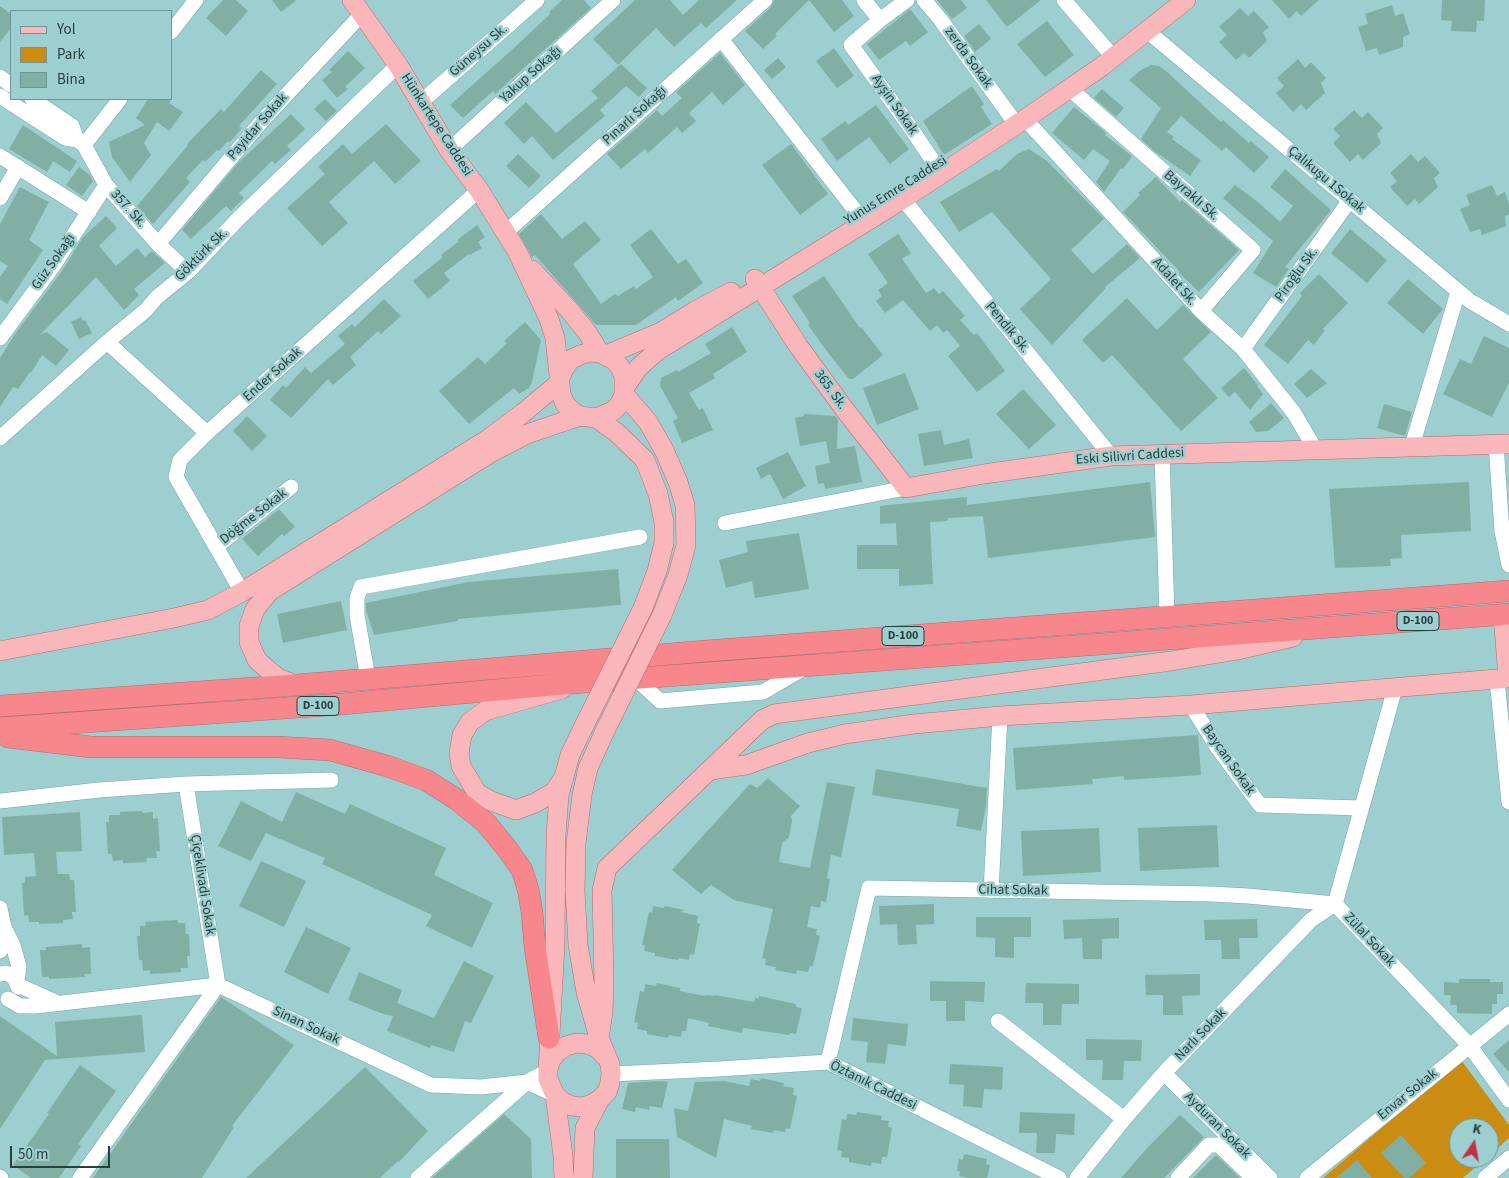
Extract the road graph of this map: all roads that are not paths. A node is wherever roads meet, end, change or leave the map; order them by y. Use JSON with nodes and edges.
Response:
{"nodes":[{"id":1,"x":196,"y":0,"type":"edge"},
{"id":2,"x":537,"y":0,"type":"edge"},
{"id":3,"x":613,"y":0,"type":"edge"},
{"id":4,"x":765,"y":0,"type":"edge"},
{"id":5,"x":864,"y":0,"type":"edge"},
{"id":6,"x":907,"y":0,"type":"edge"},
{"id":7,"x":924,"y":0,"type":"edge"},
{"id":8,"x":1064,"y":0,"type":"edge"},
{"id":9,"x":1168,"y":0,"type":"edge"},
{"id":10,"x":1186,"y":0,"type":"edge"},
{"id":11,"x":357,"y":7,"type":"edge"},
{"id":12,"x":880,"y":20,"type":"junction"},
{"id":13,"x":1146,"y":30,"type":"junction"},
{"id":14,"x":172,"y":31,"type":"edge"},
{"id":15,"x":721,"y":39,"type":"junction"},
{"id":16,"x":1107,"y":50,"type":"junction"},
{"id":17,"x":398,"y":65,"type":"junction"},
{"id":18,"x":1070,"y":89,"type":"junction"},
{"id":19,"x":0,"y":96,"type":"edge"},
{"id":20,"x":33,"y":100,"type":"edge"},
{"id":21,"x":119,"y":100,"type":"edge"},
{"id":22,"x":421,"y":102,"type":"junction"},
{"id":23,"x":1018,"y":118,"type":"junction"},
{"id":24,"x":81,"y":142,"type":"junction"},
{"id":25,"x":449,"y":150,"type":"junction"},
{"id":26,"x":0,"y":156,"type":"edge"},
{"id":27,"x":18,"y":167,"type":"junction"},
{"id":28,"x":937,"y":167,"type":"junction"},
{"id":29,"x":106,"y":185,"type":"junction"},
{"id":30,"x":479,"y":190,"type":"junction"},
{"id":31,"x":0,"y":198,"type":"edge"},
{"id":32,"x":903,"y":199,"type":"junction"},
{"id":33,"x":1350,"y":200,"type":"junction"},
{"id":34,"x":89,"y":212,"type":"junction"},
{"id":35,"x":858,"y":214,"type":"junction"},
{"id":36,"x":505,"y":233,"type":"junction"},
{"id":37,"x":158,"y":244,"type":"junction"},
{"id":38,"x":517,"y":251,"type":"junction"},
{"id":39,"x":188,"y":272,"type":"junction"},
{"id":40,"x":758,"y":283,"type":"junction"},
{"id":41,"x":1458,"y":292,"type":"junction"},
{"id":42,"x":1201,"y":311,"type":"junction"},
{"id":43,"x":5,"y":322,"type":"edge"},
{"id":44,"x":1509,"y":324,"type":"edge"},
{"id":45,"x":0,"y":338,"type":"edge"},
{"id":46,"x":107,"y":342,"type":"junction"},
{"id":47,"x":1243,"y":349,"type":"junction"},
{"id":48,"x":603,"y":354,"type":"junction"},
{"id":49,"x":560,"y":380,"type":"junction"},
{"id":50,"x":625,"y":390,"type":"junction"},
{"id":51,"x":588,"y":417,"type":"junction"},
{"id":52,"x":207,"y":433,"type":"junction"},
{"id":53,"x":0,"y":438,"type":"edge"},
{"id":54,"x":1503,"y":444,"type":"edge"},
{"id":55,"x":1412,"y":446,"type":"junction"},
{"id":56,"x":1315,"y":449,"type":"junction"},
{"id":57,"x":1162,"y":454,"type":"junction"},
{"id":58,"x":1111,"y":456,"type":"junction"},
{"id":59,"x":291,"y":487,"type":"dead end"},
{"id":60,"x":906,"y":488,"type":"junction"},
{"id":61,"x":725,"y":522,"type":"dead end"},
{"id":62,"x":640,"y":538,"type":"dead end"},
{"id":63,"x":216,"y":547,"type":"junction"},
{"id":64,"x":1509,"y":565,"type":"edge"},
{"id":65,"x":1509,"y":591,"type":"edge"},
{"id":66,"x":242,"y":592,"type":"junction"},
{"id":67,"x":1506,"y":614,"type":"edge"},
{"id":68,"x":1166,"y":616,"type":"junction"},
{"id":69,"x":1327,"y":628,"type":"junction"},
{"id":70,"x":0,"y":651,"type":"edge"},
{"id":71,"x":368,"y":679,"type":"junction"},
{"id":72,"x":1505,"y":679,"type":"edge"},
{"id":73,"x":585,"y":682,"type":"junction"},
{"id":74,"x":296,"y":685,"type":"junction"},
{"id":75,"x":1395,"y":688,"type":"junction"},
{"id":76,"x":1191,"y":705,"type":"junction"},
{"id":77,"x":0,"y":706,"type":"edge"},
{"id":78,"x":1000,"y":716,"type":"junction"},
{"id":79,"x":0,"y":728,"type":"edge"},
{"id":80,"x":0,"y":736,"type":"edge"},
{"id":81,"x":711,"y":770,"type":"junction"},
{"id":82,"x":564,"y":778,"type":"junction"},
{"id":83,"x":331,"y":780,"type":"dead end"},
{"id":84,"x":186,"y":784,"type":"junction"},
{"id":85,"x":0,"y":801,"type":"edge"},
{"id":86,"x":1509,"y":802,"type":"edge"},
{"id":87,"x":1361,"y":808,"type":"junction"},
{"id":88,"x":991,"y":891,"type":"junction"},
{"id":89,"x":1336,"y":904,"type":"junction"},
{"id":90,"x":0,"y":908,"type":"edge"},
{"id":91,"x":4,"y":927,"type":"junction"},
{"id":92,"x":0,"y":951,"type":"edge"},
{"id":93,"x":0,"y":974,"type":"edge"},
{"id":94,"x":17,"y":983,"type":"junction"},
{"id":95,"x":218,"y":985,"type":"junction"},
{"id":96,"x":3,"y":1000,"type":"edge"},
{"id":97,"x":58,"y":1002,"type":"junction"},
{"id":98,"x":1509,"y":1014,"type":"edge"},
{"id":99,"x":998,"y":1022,"type":"dead end"},
{"id":100,"x":549,"y":1038,"type":"junction"},
{"id":101,"x":599,"y":1038,"type":"junction"},
{"id":102,"x":1469,"y":1045,"type":"junction"},
{"id":103,"x":828,"y":1062,"type":"junction"},
{"id":104,"x":608,"y":1065,"type":"junction"},
{"id":105,"x":548,"y":1071,"type":"junction"},
{"id":106,"x":1164,"y":1073,"type":"junction"},
{"id":107,"x":527,"y":1082,"type":"junction"},
{"id":108,"x":555,"y":1095,"type":"junction"},
{"id":109,"x":600,"y":1099,"type":"junction"},
{"id":110,"x":1509,"y":1100,"type":"edge"},
{"id":111,"x":1124,"y":1119,"type":"junction"},
{"id":112,"x":1509,"y":1158,"type":"edge"},
{"id":113,"x":80,"y":1178,"type":"edge"},
{"id":114,"x":418,"y":1178,"type":"edge"},
{"id":115,"x":564,"y":1178,"type":"edge"},
{"id":116,"x":583,"y":1178,"type":"edge"},
{"id":117,"x":1059,"y":1178,"type":"edge"},
{"id":118,"x":1077,"y":1178,"type":"edge"},
{"id":119,"x":1178,"y":1178,"type":"edge"},
{"id":120,"x":1253,"y":1178,"type":"edge"},
{"id":121,"x":1270,"y":1178,"type":"edge"},
{"id":122,"x":1307,"y":1178,"type":"edge"},
{"id":123,"x":1486,"y":1178,"type":"edge"}],
"edges":[{"from":1,"to":14,"type":"street"},
{"from":2,"to":22,"type":"street","name":"Güneysu Sk."},
{"from":3,"to":25,"type":"street","name":"Yakup Sokağı"},
{"from":4,"to":15,"type":"street","name":"Pınarlı Sokağı"},
{"from":5,"to":12,"type":"street"},
{"from":6,"to":12,"type":"street"},
{"from":7,"to":23,"type":"street","name":"zerda Sokak"},
{"from":8,"to":16,"type":"street"},
{"from":9,"to":16,"type":"main road","name":"Yunus Emre Caddesi"},
{"from":10,"to":13,"type":"main road"},
{"from":11,"to":17,"type":"main road","name":"Hünkartepe Caddesi"},
{"from":11,"to":37,"type":"street","name":"Payidar Sokak"},
{"from":12,"to":28,"type":"street","name":"Ayşin Sokak"},
{"from":13,"to":18,"type":"main road"},
{"from":13,"to":33,"type":"street","name":"Çalıkuşu 1Sokak"},
{"from":15,"to":35,"type":"street"},
{"from":15,"to":36,"type":"street","name":"Pınarlı Sokağı"},
{"from":16,"to":23,"type":"main road","name":"Yunus Emre Caddesi"},
{"from":17,"to":22,"type":"main road","name":"Hünkartepe Caddesi"},
{"from":17,"to":39,"type":"street","name":"Göktürk Sk."},
{"from":18,"to":23,"type":"main road"},
{"from":18,"to":42,"type":"street","name":"Bayraklı Sk."},
{"from":19,"to":24,"type":"street"},
{"from":20,"to":24,"type":"street","name":"357. Sk."},
{"from":21,"to":24,"type":"street"},
{"from":22,"to":25,"type":"main road","name":"Hünkartepe Caddesi"},
{"from":23,"to":28,"type":"main road","name":"Yunus Emre Caddesi"},
{"from":23,"to":32,"type":"main road"},
{"from":23,"to":42,"type":"street","name":"Adalet Sk."},
{"from":24,"to":29,"type":"street","name":"357. Sk."},
{"from":25,"to":30,"type":"main road","name":"Hünkartepe Caddesi"},
{"from":26,"to":27,"type":"street"},
{"from":27,"to":31,"type":"street"},
{"from":27,"to":34,"type":"street"},
{"from":28,"to":35,"type":"main road","name":"Yunus Emre Caddesi"},
{"from":29,"to":34,"type":"street","name":"Güz Sokağı"},
{"from":29,"to":37,"type":"street","name":"357. Sk."},
{"from":30,"to":36,"type":"main road","name":"Hünkartepe Caddesi"},
{"from":30,"to":52,"type":"street","name":"Ender Sokak"},
{"from":32,"to":40,"type":"main road"},
{"from":32,"to":58,"type":"street","name":"Pendik Sk."},
{"from":33,"to":41,"type":"street","name":"Çalıkuşu 1Sokak"},
{"from":33,"to":47,"type":"street","name":"Piroğlu Sk."},
{"from":34,"to":43,"type":"street","name":"Güz Sokağı"},
{"from":35,"to":40,"type":"main road","name":"Yunus Emre Caddesi"},
{"from":36,"to":38,"type":"main road","name":"Hünkartepe Caddesi"},
{"from":37,"to":39,"type":"street","name":"357. Sk."},
{"from":38,"to":48,"type":"main road"},
{"from":38,"to":49,"type":"main road"},
{"from":39,"to":46,"type":"street","name":"Göktürk Sk."},
{"from":40,"to":48,"type":"main road","name":"Yunus Emre Caddesi"},
{"from":40,"to":50,"type":"main road"},
{"from":40,"to":60,"type":"main road","name":"365. Sk."},
{"from":41,"to":44,"type":"street","name":"Çalıkuşu 1Sokak"},
{"from":41,"to":55,"type":"street"},
{"from":42,"to":47,"type":"street","name":"Adalet Sk."},
{"from":43,"to":45,"type":"street","name":"Güz Sokağı"},
{"from":46,"to":52,"type":"street"},
{"from":46,"to":53,"type":"street","name":"Göktürk Sk."},
{"from":47,"to":56,"type":"street","name":"Adalet Sk."},
{"from":48,"to":49,"type":"main road"},
{"from":48,"to":50,"type":"main road"},
{"from":49,"to":51,"type":"main road"},
{"from":49,"to":66,"type":"main road"},
{"from":50,"to":51,"type":"main road"},
{"from":50,"to":101,"type":"main road","bridge":true},
{"from":51,"to":74,"type":"main road"},
{"from":51,"to":82,"type":"main road","bridge":true},
{"from":52,"to":63,"type":"street","name":"Ender Sokak"},
{"from":54,"to":55,"type":"main road","name":"Eski Silivri Caddesi"},
{"from":54,"to":64,"type":"street"},
{"from":55,"to":56,"type":"main road","name":"Eski Silivri Caddesi"},
{"from":56,"to":57,"type":"main road","name":"Eski Silivri Caddesi"},
{"from":57,"to":58,"type":"main road","name":"Eski Silivri Caddesi"},
{"from":57,"to":68,"type":"street"},
{"from":58,"to":60,"type":"main road","name":"Eski Silivri Caddesi"},
{"from":59,"to":63,"type":"street","name":"Döğme Sokak"},
{"from":60,"to":61,"type":"street","name":"Eski Silivri Caddesi"},
{"from":62,"to":71,"type":"street"},
{"from":63,"to":66,"type":"street","name":"Ender Sokak"},
{"from":65,"to":68,"type":"highway","number":"D-100"},
{"from":66,"to":70,"type":"main road"},
{"from":67,"to":69,"type":"highway","number":"D-100"},
{"from":67,"to":72,"type":"main road"},
{"from":68,"to":71,"type":"highway","number":"D-100"},
{"from":69,"to":73,"type":"highway","number":"D-100"},
{"from":69,"to":81,"type":"main road"},
{"from":71,"to":74,"type":"highway","number":"D-100"},
{"from":72,"to":75,"type":"main road"},
{"from":72,"to":86,"type":"street"},
{"from":73,"to":79,"type":"highway","number":"D-100"},
{"from":73,"to":82,"type":"main road"},
{"from":74,"to":77,"type":"highway","number":"D-100"},
{"from":75,"to":76,"type":"main road"},
{"from":75,"to":87,"type":"street","name":"Zülal Sokak"},
{"from":76,"to":78,"type":"main road"},
{"from":76,"to":87,"type":"street","name":"Baycan Sokak"},
{"from":78,"to":81,"type":"main road"},
{"from":78,"to":88,"type":"street"},
{"from":80,"to":100,"type":"highway"},
{"from":81,"to":101,"type":"main road"},
{"from":82,"to":100,"type":"main road"},
{"from":83,"to":84,"type":"street"},
{"from":84,"to":85,"type":"street"},
{"from":84,"to":95,"type":"street","name":"Çiçeklivadi Sokak"},
{"from":87,"to":89,"type":"street","name":"Zülal Sokak"},
{"from":88,"to":89,"type":"street","name":"Cihat Sokak"},
{"from":88,"to":103,"type":"street","name":"Cihat Sokak"},
{"from":89,"to":102,"type":"street","name":"Zülal Sokak"},
{"from":89,"to":106,"type":"street","name":"Narlı Sokak"},
{"from":90,"to":91,"type":"street"},
{"from":91,"to":92,"type":"street"},
{"from":91,"to":94,"type":"street"},
{"from":93,"to":94,"type":"street"},
{"from":94,"to":96,"type":"street"},
{"from":94,"to":97,"type":"street"},
{"from":95,"to":97,"type":"street"},
{"from":95,"to":107,"type":"street","name":"Sinan Sokak"},
{"from":95,"to":113,"type":"street"},
{"from":96,"to":97,"type":"street"},
{"from":98,"to":102,"type":"street","name":"Envar Sokak"},
{"from":99,"to":111,"type":"street"},
{"from":100,"to":105,"type":"main road"},
{"from":101,"to":104,"type":"main road"},
{"from":102,"to":110,"type":"street","name":"Zülal Sokak"},
{"from":102,"to":122,"type":"street","name":"Envar Sokak"},
{"from":103,"to":104,"type":"street","name":"Öztanık Caddesi"},
{"from":103,"to":117,"type":"street","name":"Öztanık Caddesi"},
{"from":104,"to":105,"type":"main road"},
{"from":104,"to":109,"type":"main road"},
{"from":105,"to":107,"type":"street","name":"Sinan Sokak"},
{"from":105,"to":108,"type":"main road"},
{"from":106,"to":111,"type":"street","name":"Narlı Sokak"},
{"from":106,"to":121,"type":"street","name":"Ayduran Sokak"},
{"from":107,"to":108,"type":"street"},
{"from":107,"to":114,"type":"street"},
{"from":108,"to":109,"type":"main road"},
{"from":108,"to":115,"type":"main road"},
{"from":109,"to":116,"type":"main road"},
{"from":111,"to":118,"type":"street","name":"Narlı Sokak"},
{"from":112,"to":123,"type":"street"},
{"from":119,"to":120,"type":"street"}]}
